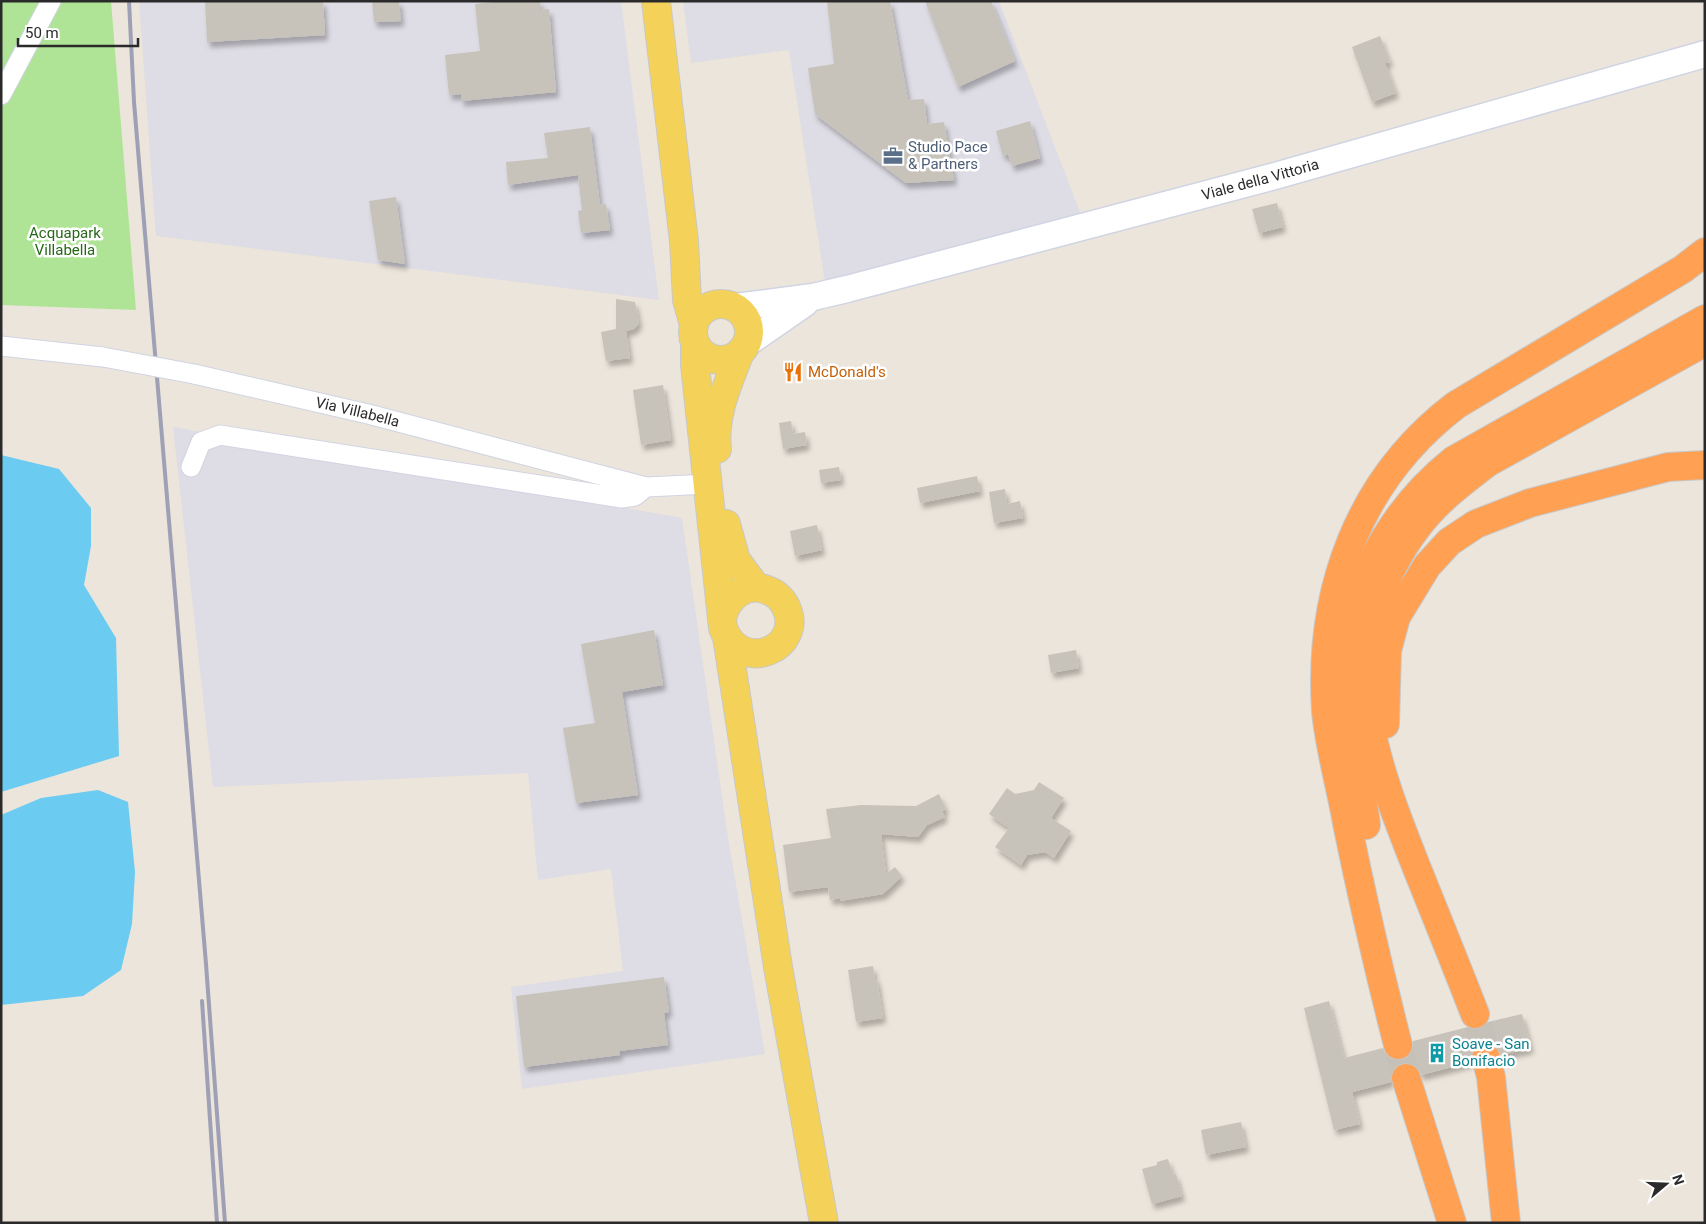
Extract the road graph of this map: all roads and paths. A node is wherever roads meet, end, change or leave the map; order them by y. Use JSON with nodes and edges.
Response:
{"nodes":[{"id":1,"x":51,"y":1,"type":"edge"},
{"id":2,"x":656,"y":1,"type":"edge"},
{"id":3,"x":1701,"y":55,"type":"edge"},
{"id":4,"x":1,"y":95,"type":"edge"},
{"id":5,"x":684,"y":241,"type":"junction"},
{"id":6,"x":1705,"y":252,"type":"edge"},
{"id":7,"x":813,"y":297,"type":"junction"},
{"id":8,"x":731,"y":306,"type":"junction"},
{"id":9,"x":1705,"y":319,"type":"edge"},
{"id":10,"x":695,"y":333,"type":"junction"},
{"id":11,"x":1705,"y":342,"type":"edge"},
{"id":12,"x":1,"y":346,"type":"edge"},
{"id":13,"x":743,"y":348,"type":"junction"},
{"id":14,"x":1705,"y":465,"type":"edge"},
{"id":15,"x":191,"y":467,"type":"dead end"},
{"id":16,"x":709,"y":484,"type":"junction"},
{"id":17,"x":646,"y":487,"type":"junction"},
{"id":18,"x":756,"y":587,"type":"junction"},
{"id":19,"x":724,"y":628,"type":"junction"},
{"id":20,"x":769,"y":652,"type":"junction"},
{"id":21,"x":742,"y":726,"type":"junction"},
{"id":22,"x":1384,"y":988,"type":"junction"},
{"id":23,"x":1398,"y":1045,"type":"tunnel mouth"},
{"id":24,"x":1486,"y":1058,"type":"tunnel mouth"},
{"id":25,"x":1406,"y":1078,"type":"tunnel mouth"},
{"id":26,"x":802,"y":1104,"type":"junction"},
{"id":27,"x":809,"y":1223,"type":"edge"},
{"id":28,"x":824,"y":1223,"type":"edge"},
{"id":29,"x":842,"y":1223,"type":"edge"},
{"id":30,"x":1452,"y":1223,"type":"edge"},
{"id":31,"x":1506,"y":1223,"type":"edge"}],
"edges":[{"from":1,"to":4,"type":"street"},
{"from":2,"to":5,"type":"main road"},
{"from":3,"to":7,"type":"street","name":"Viale della Vittoria"},
{"from":5,"to":8,"type":"main road"},
{"from":5,"to":10,"type":"main road"},
{"from":6,"to":22,"type":"highway"},
{"from":7,"to":8,"type":"street","name":"Viale della Vittoria"},
{"from":7,"to":13,"type":"street","name":"Viale della Vittoria"},
{"from":8,"to":10,"type":"main road"},
{"from":8,"to":13,"type":"main road"},
{"from":9,"to":22,"type":"highway"},
{"from":10,"to":13,"type":"main road"},
{"from":10,"to":16,"type":"main road"},
{"from":11,"to":14,"type":"highway"},
{"from":12,"to":17,"type":"street","name":"Via Villabella","bridge":true},
{"from":13,"to":18,"type":"main road"},
{"from":15,"to":17,"type":"street"},
{"from":16,"to":17,"type":"street","name":"Via Villabella"},
{"from":16,"to":19,"type":"main road"},
{"from":18,"to":19,"type":"main road"},
{"from":18,"to":20,"type":"main road"},
{"from":19,"to":20,"type":"main road"},
{"from":19,"to":21,"type":"main road"},
{"from":20,"to":21,"type":"main road"},
{"from":21,"to":26,"type":"main road"},
{"from":22,"to":23,"type":"highway"},
{"from":24,"to":31,"type":"highway"},
{"from":25,"to":30,"type":"highway"},
{"from":26,"to":27,"type":"main road"},
{"from":26,"to":28,"type":"main road"},
{"from":26,"to":29,"type":"main road"}]}
